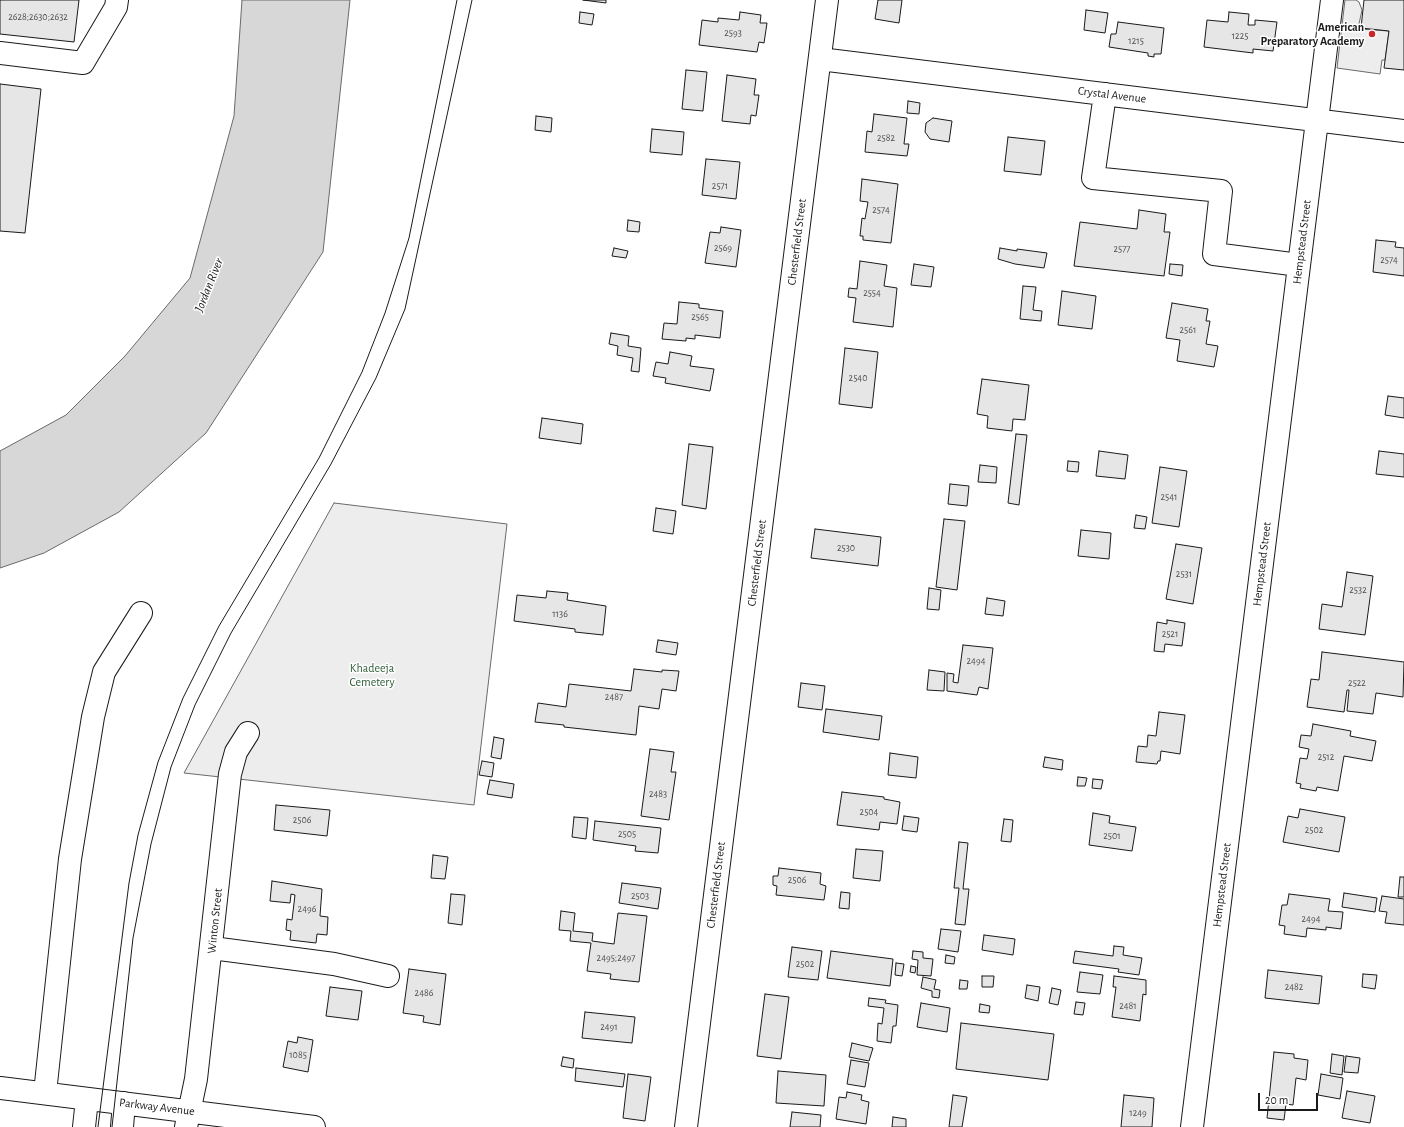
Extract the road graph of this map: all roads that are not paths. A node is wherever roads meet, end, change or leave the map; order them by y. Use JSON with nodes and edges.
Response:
{"nodes":[{"id":1,"x":117,"y":0,"type":"edge"},
{"id":2,"x":827,"y":0,"type":"edge"},
{"id":3,"x":1332,"y":0,"type":"edge"},
{"id":4,"x":0,"y":53,"type":"edge"},
{"id":5,"x":820,"y":59,"type":"junction"},
{"id":6,"x":1105,"y":94,"type":"junction"},
{"id":7,"x":1317,"y":120,"type":"junction"},
{"id":8,"x":1404,"y":131,"type":"edge"},
{"id":9,"x":1299,"y":265,"type":"junction"},
{"id":10,"x":141,"y":613,"type":"dead end"},
{"id":11,"x":248,"y":733,"type":"dead end"},
{"id":12,"x":212,"y":948,"type":"junction"},
{"id":13,"x":388,"y":976,"type":"dead end"},
{"id":14,"x":0,"y":1088,"type":"edge"},
{"id":15,"x":45,"y":1093,"type":"junction"},
{"id":16,"x":87,"y":1099,"type":"junction"},
{"id":17,"x":124,"y":1103,"type":"junction"},
{"id":18,"x":188,"y":1119,"type":"edge"},
{"id":19,"x":84,"y":1127,"type":"edge"},
{"id":20,"x":122,"y":1127,"type":"edge"},
{"id":21,"x":314,"y":1127,"type":"edge"},
{"id":22,"x":686,"y":1127,"type":"edge"},
{"id":23,"x":1192,"y":1127,"type":"edge"}],
"edges":[{"from":1,"to":4,"type":"street"},
{"from":2,"to":5,"type":"street","name":"Chesterfield Street"},
{"from":3,"to":7,"type":"street","name":"Hempstead Street"},
{"from":5,"to":6,"type":"street","name":"Crystal Avenue"},
{"from":5,"to":22,"type":"street","name":"Chesterfield Street"},
{"from":6,"to":7,"type":"street","name":"Crystal Avenue"},
{"from":6,"to":9,"type":"street"},
{"from":7,"to":8,"type":"street","name":"Crystal Avenue"},
{"from":7,"to":9,"type":"street","name":"Hempstead Street"},
{"from":9,"to":23,"type":"street","name":"Hempstead Street"},
{"from":10,"to":15,"type":"street"},
{"from":11,"to":12,"type":"street","name":"Winton Street"},
{"from":12,"to":13,"type":"street"},
{"from":12,"to":18,"type":"street","name":"Winton Street"},
{"from":14,"to":15,"type":"street","name":"Parkway Avenue"},
{"from":15,"to":16,"type":"street","name":"Parkway Avenue"},
{"from":16,"to":17,"type":"street","name":"Parkway Avenue"},
{"from":16,"to":19,"type":"street"},
{"from":17,"to":18,"type":"street","name":"Parkway Avenue"},
{"from":17,"to":20,"type":"street"},
{"from":18,"to":21,"type":"street","name":"Parkway Avenue"}]}
